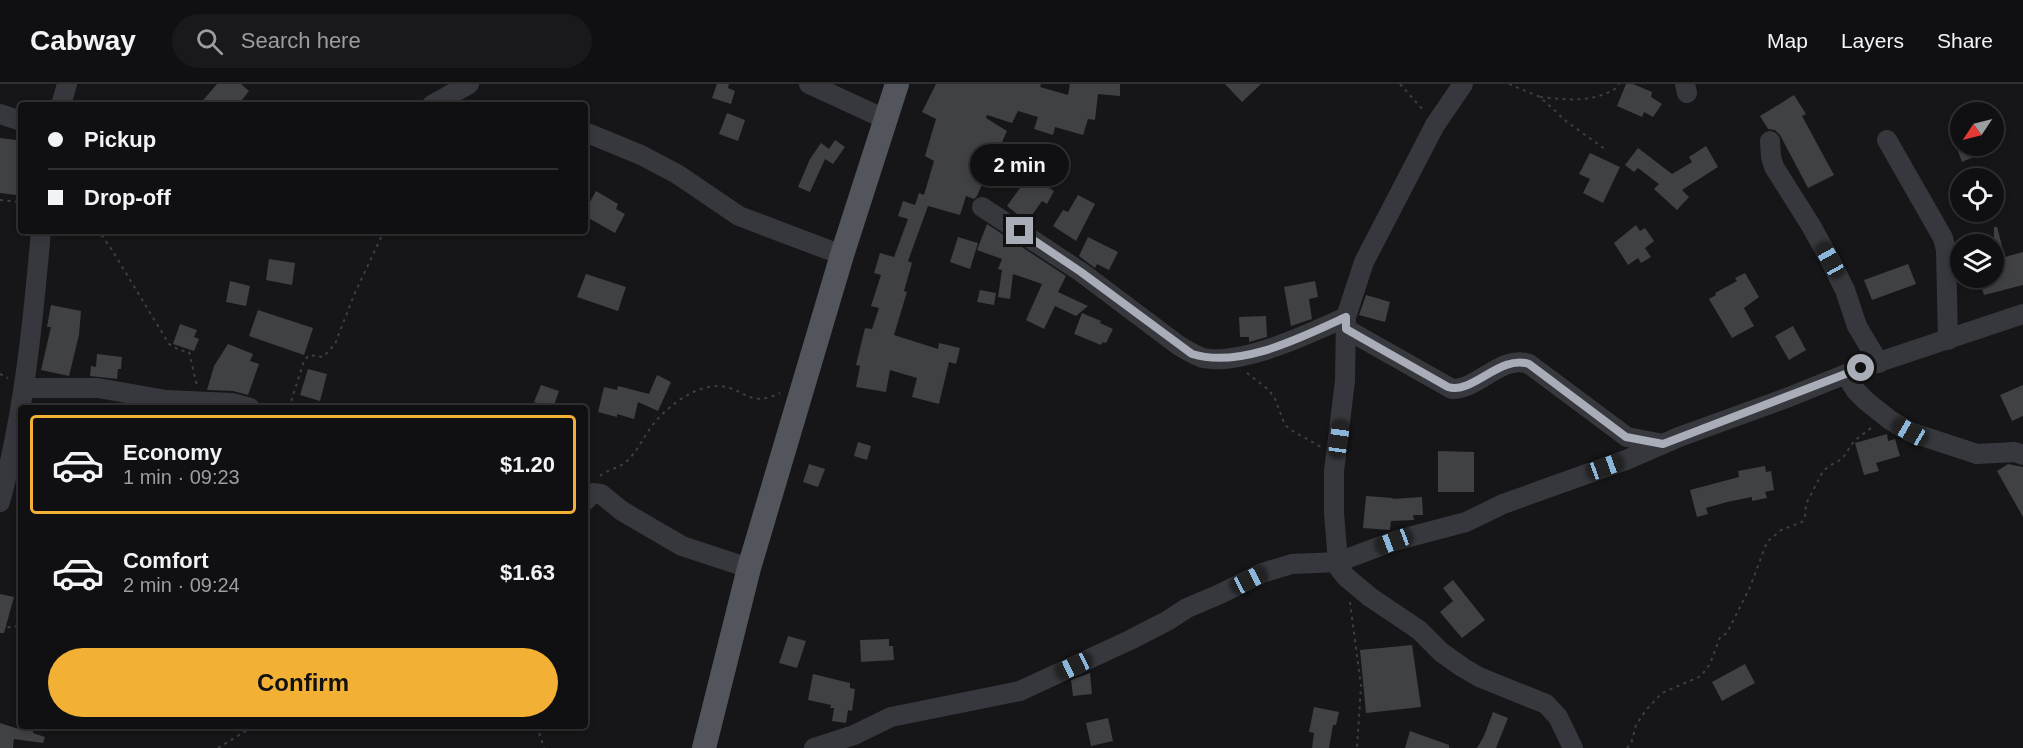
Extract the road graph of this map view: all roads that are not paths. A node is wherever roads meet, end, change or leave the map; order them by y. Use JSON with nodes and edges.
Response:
{"nodes":[{"id":1,"x":67,"y":84,"type":"edge"},
{"id":2,"x":469,"y":84,"type":"edge"},
{"id":3,"x":808,"y":84,"type":"edge"},
{"id":4,"x":897,"y":84,"type":"edge"},
{"id":5,"x":1463,"y":84,"type":"edge"},
{"id":6,"x":62,"y":102,"type":"edge"},
{"id":7,"x":437,"y":102,"type":"edge"},
{"id":8,"x":0,"y":114,"type":"edge"},
{"id":9,"x":885,"y":119,"type":"junction"},
{"id":10,"x":18,"y":120,"type":"edge"},
{"id":11,"x":588,"y":133,"type":"edge"},
{"id":12,"x":1887,"y":140,"type":"dead end"},
{"id":13,"x":1770,"y":141,"type":"dead end"},
{"id":14,"x":982,"y":207,"type":"dead end"},
{"id":15,"x":41,"y":234,"type":"edge"},
{"id":16,"x":842,"y":255,"type":"junction"},
{"id":17,"x":2023,"y":314,"type":"edge"},
{"id":18,"x":1346,"y":323,"type":"junction"},
{"id":19,"x":1948,"y":340,"type":"junction"},
{"id":20,"x":1879,"y":363,"type":"junction"},
{"id":21,"x":1846,"y":375,"type":"junction"},
{"id":22,"x":24,"y":388,"type":"junction"},
{"id":23,"x":21,"y":405,"type":"edge"},
{"id":24,"x":239,"y":405,"type":"edge"},
{"id":25,"x":18,"y":422,"type":"edge"},
{"id":26,"x":1663,"y":444,"type":"junction"},
{"id":27,"x":2023,"y":455,"type":"edge"},
{"id":28,"x":588,"y":498,"type":"edge"},
{"id":29,"x":0,"y":502,"type":"edge"},
{"id":30,"x":749,"y":568,"type":"junction"},
{"id":31,"x":1342,"y":570,"type":"junction"},
{"id":32,"x":704,"y":748,"type":"edge"},
{"id":33,"x":814,"y":748,"type":"edge"},
{"id":34,"x":1573,"y":748,"type":"edge"}],
"edges":[{"from":1,"to":6,"type":"street"},
{"from":2,"to":7,"type":"street"},
{"from":3,"to":9,"type":"street"},
{"from":4,"to":9,"type":"main road"},
{"from":5,"to":18,"type":"street"},
{"from":8,"to":10,"type":"street"},
{"from":9,"to":16,"type":"main road"},
{"from":11,"to":16,"type":"street"},
{"from":12,"to":19,"type":"street"},
{"from":13,"to":20,"type":"street"},
{"from":14,"to":18,"type":"street"},
{"from":15,"to":22,"type":"street"},
{"from":16,"to":30,"type":"main road"},
{"from":17,"to":19,"type":"street"},
{"from":18,"to":26,"type":"street"},
{"from":18,"to":31,"type":"street"},
{"from":19,"to":20,"type":"street"},
{"from":20,"to":21,"type":"street"},
{"from":21,"to":26,"type":"street"},
{"from":21,"to":27,"type":"street"},
{"from":22,"to":23,"type":"street"},
{"from":22,"to":24,"type":"street"},
{"from":25,"to":29,"type":"street"},
{"from":26,"to":31,"type":"street"},
{"from":28,"to":30,"type":"street"},
{"from":30,"to":32,"type":"main road"},
{"from":31,"to":33,"type":"street"},
{"from":31,"to":34,"type":"street"}]}
